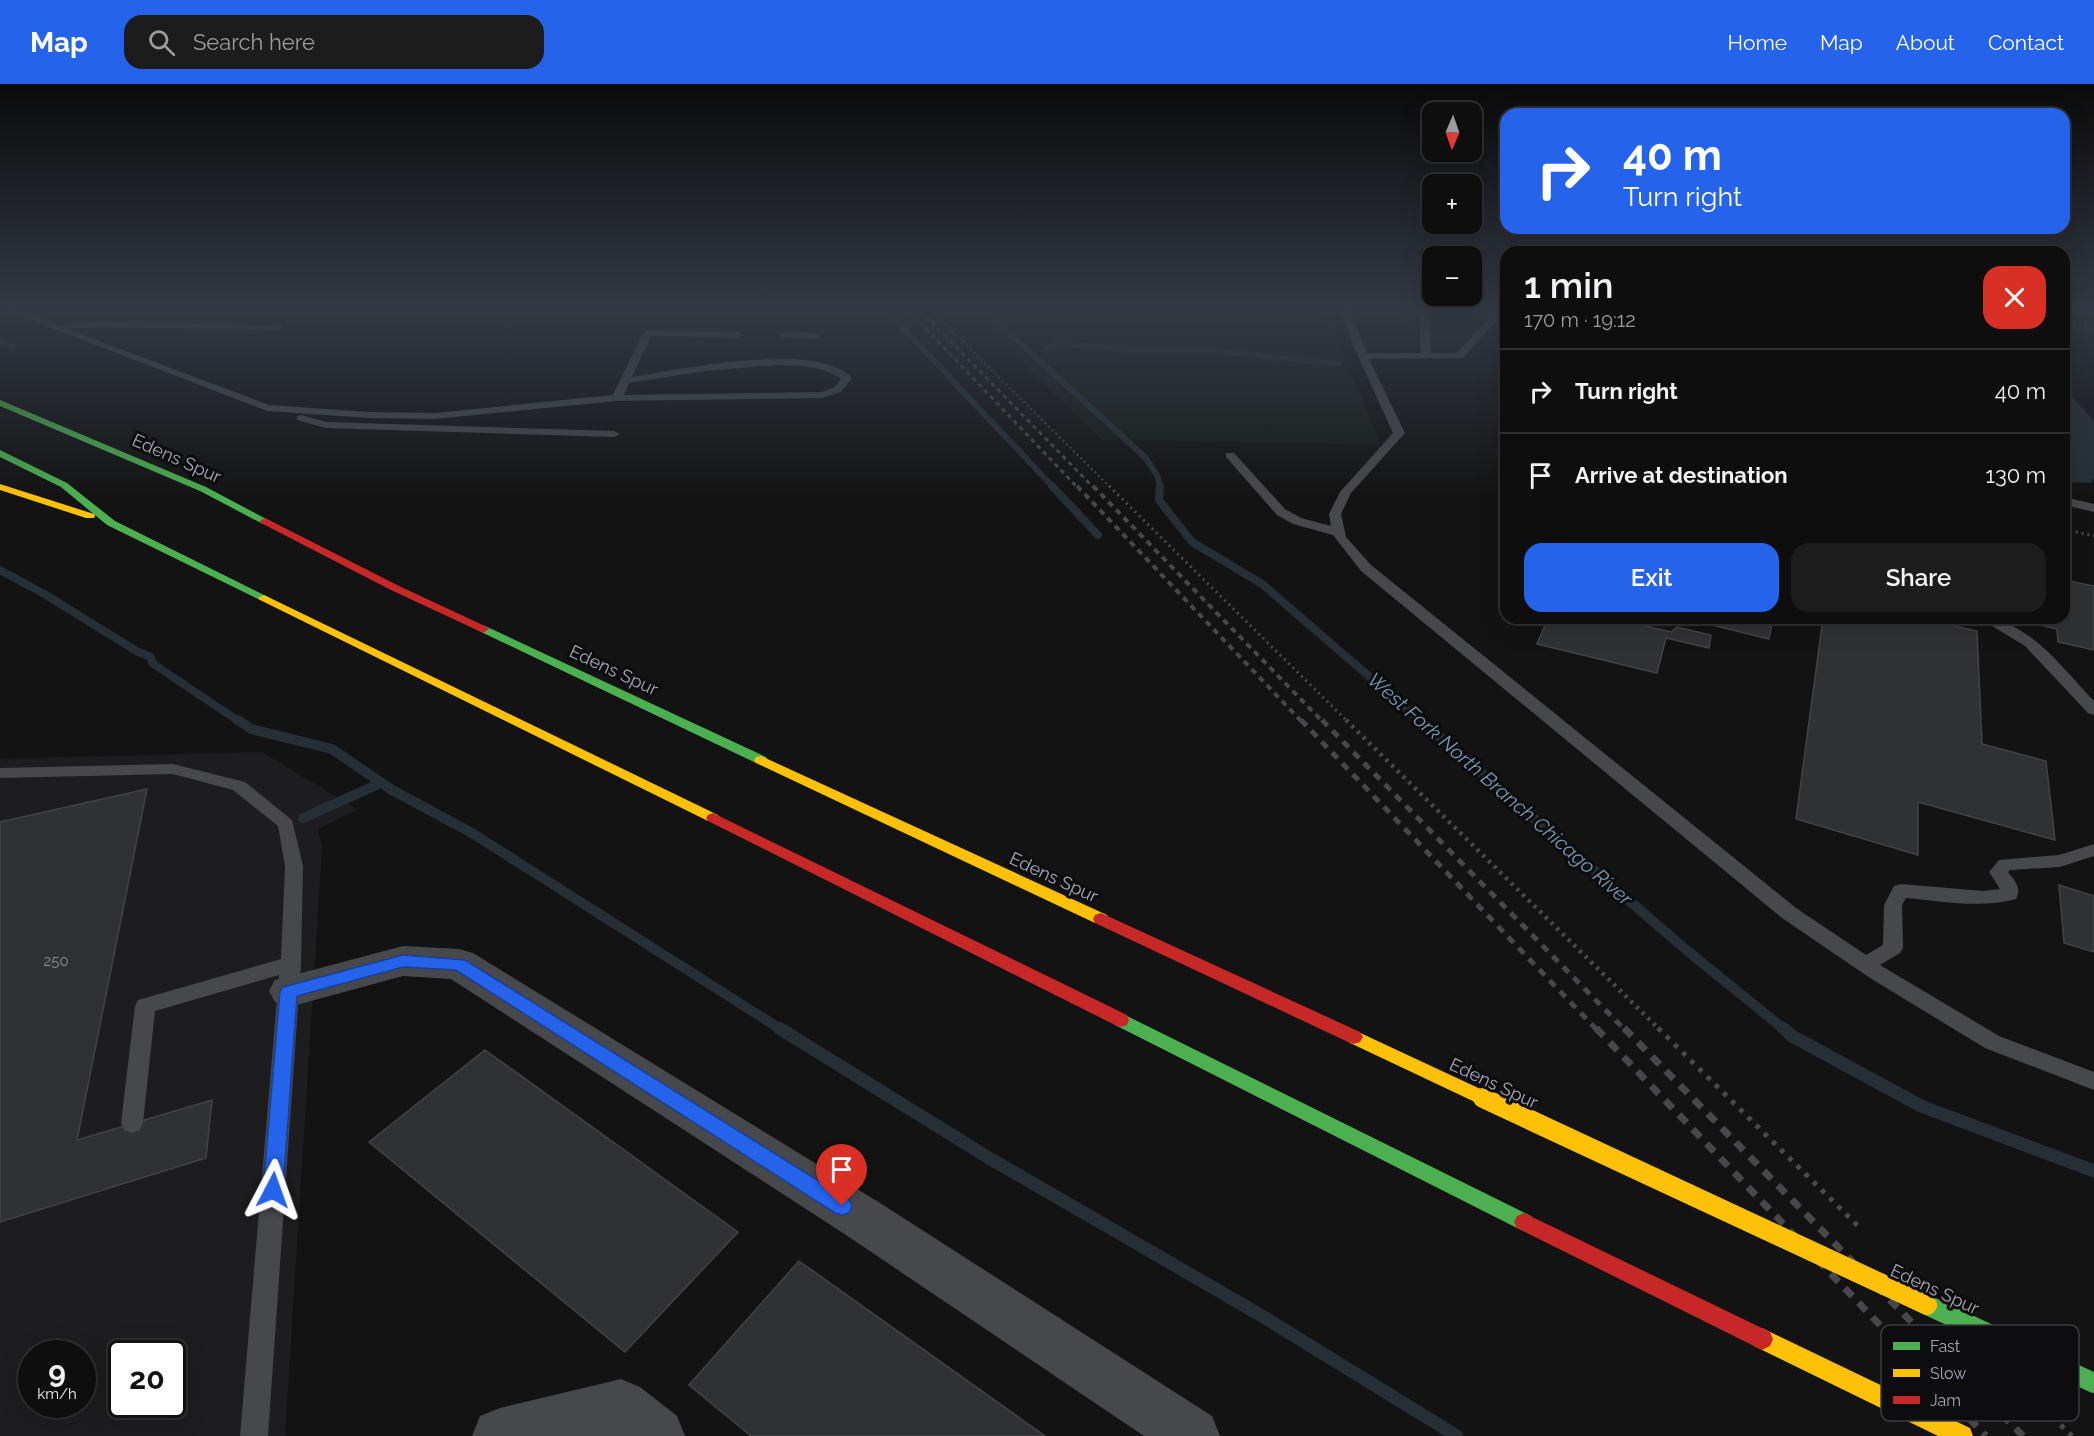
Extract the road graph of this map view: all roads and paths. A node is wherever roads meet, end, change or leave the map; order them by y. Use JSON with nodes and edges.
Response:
{"nodes":[{"id":1,"x":178,"y":373,"type":"edge"},
{"id":2,"x":628,"y":373,"type":"edge"},
{"id":3,"x":669,"y":373,"type":"edge"},
{"id":4,"x":839,"y":373,"type":"edge"},
{"id":5,"x":995,"y":373,"type":"edge"},
{"id":6,"x":1371,"y":373,"type":"edge"},
{"id":7,"x":624,"y":381,"type":"junction"},
{"id":8,"x":617,"y":398,"type":"junction"},
{"id":9,"x":0,"y":403,"type":"edge"},
{"id":10,"x":267,"y":408,"type":"junction"},
{"id":11,"x":61,"y":414,"type":"dead end"},
{"id":12,"x":614,"y":434,"type":"dead end"},
{"id":13,"x":0,"y":453,"type":"edge"},
{"id":14,"x":1230,"y":455,"type":"dead end"},
{"id":15,"x":0,"y":487,"type":"edge"},
{"id":16,"x":204,"y":489,"type":"junction"},
{"id":17,"x":2070,"y":502,"type":"edge"},
{"id":18,"x":2094,"y":508,"type":"edge"},
{"id":19,"x":111,"y":523,"type":"junction"},
{"id":20,"x":2070,"y":530,"type":"edge"},
{"id":21,"x":1338,"y":532,"type":"junction"},
{"id":22,"x":2094,"y":536,"type":"edge"},
{"id":23,"x":1997,"y":624,"type":"edge"},
{"id":24,"x":2094,"y":710,"type":"edge"},
{"id":25,"x":0,"y":773,"type":"edge"},
{"id":26,"x":2094,"y":850,"type":"edge"},
{"id":27,"x":1865,"y":965,"type":"junction"},
{"id":28,"x":290,"y":978,"type":"junction"},
{"id":29,"x":2094,"y":1081,"type":"edge"},
{"id":30,"x":132,"y":1123,"type":"dead end"},
{"id":31,"x":1861,"y":1229,"type":"dead end"},
{"id":32,"x":1970,"y":1325,"type":"edge"},
{"id":33,"x":2079,"y":1376,"type":"edge"},
{"id":34,"x":2094,"y":1383,"type":"edge"},
{"id":35,"x":1881,"y":1397,"type":"edge"},
{"id":36,"x":1931,"y":1421,"type":"edge"},
{"id":37,"x":254,"y":1436,"type":"edge"},
{"id":38,"x":500,"y":1436,"type":"edge"},
{"id":39,"x":657,"y":1436,"type":"edge"},
{"id":40,"x":1192,"y":1436,"type":"edge"},
{"id":41,"x":1962,"y":1436,"type":"edge"}],
"edges":[{"from":1,"to":10,"type":"lane"},
{"from":2,"to":7,"type":"lane"},
{"from":3,"to":7,"type":"lane"},
{"from":4,"to":8,"type":"lane"},
{"from":5,"to":31,"type":"path"},
{"from":6,"to":21,"type":"lane"},
{"from":7,"to":8,"type":"lane"},
{"from":8,"to":10,"type":"lane"},
{"from":9,"to":16,"type":"highway","name":"Edens Spur"},
{"from":10,"to":12,"type":"lane"},
{"from":11,"to":16,"type":"highway"},
{"from":13,"to":19,"type":"highway"},
{"from":14,"to":21,"type":"lane"},
{"from":15,"to":19,"type":"highway"},
{"from":16,"to":32,"type":"highway","name":"Edens Spur","bridge":true},
{"from":17,"to":18,"type":"lane"},
{"from":19,"to":35,"type":"highway"},
{"from":20,"to":22,"type":"path"},
{"from":21,"to":27,"type":"lane"},
{"from":23,"to":24,"type":"lane"},
{"from":25,"to":28,"type":"lane"},
{"from":26,"to":27,"type":"lane"},
{"from":27,"to":29,"type":"lane"},
{"from":28,"to":30,"type":"lane"},
{"from":28,"to":37,"type":"lane"},
{"from":28,"to":40,"type":"street"},
{"from":33,"to":34,"type":"highway","name":"Edens Spur","bridge":true},
{"from":36,"to":41,"type":"highway"},
{"from":38,"to":39,"type":"street"}]}
